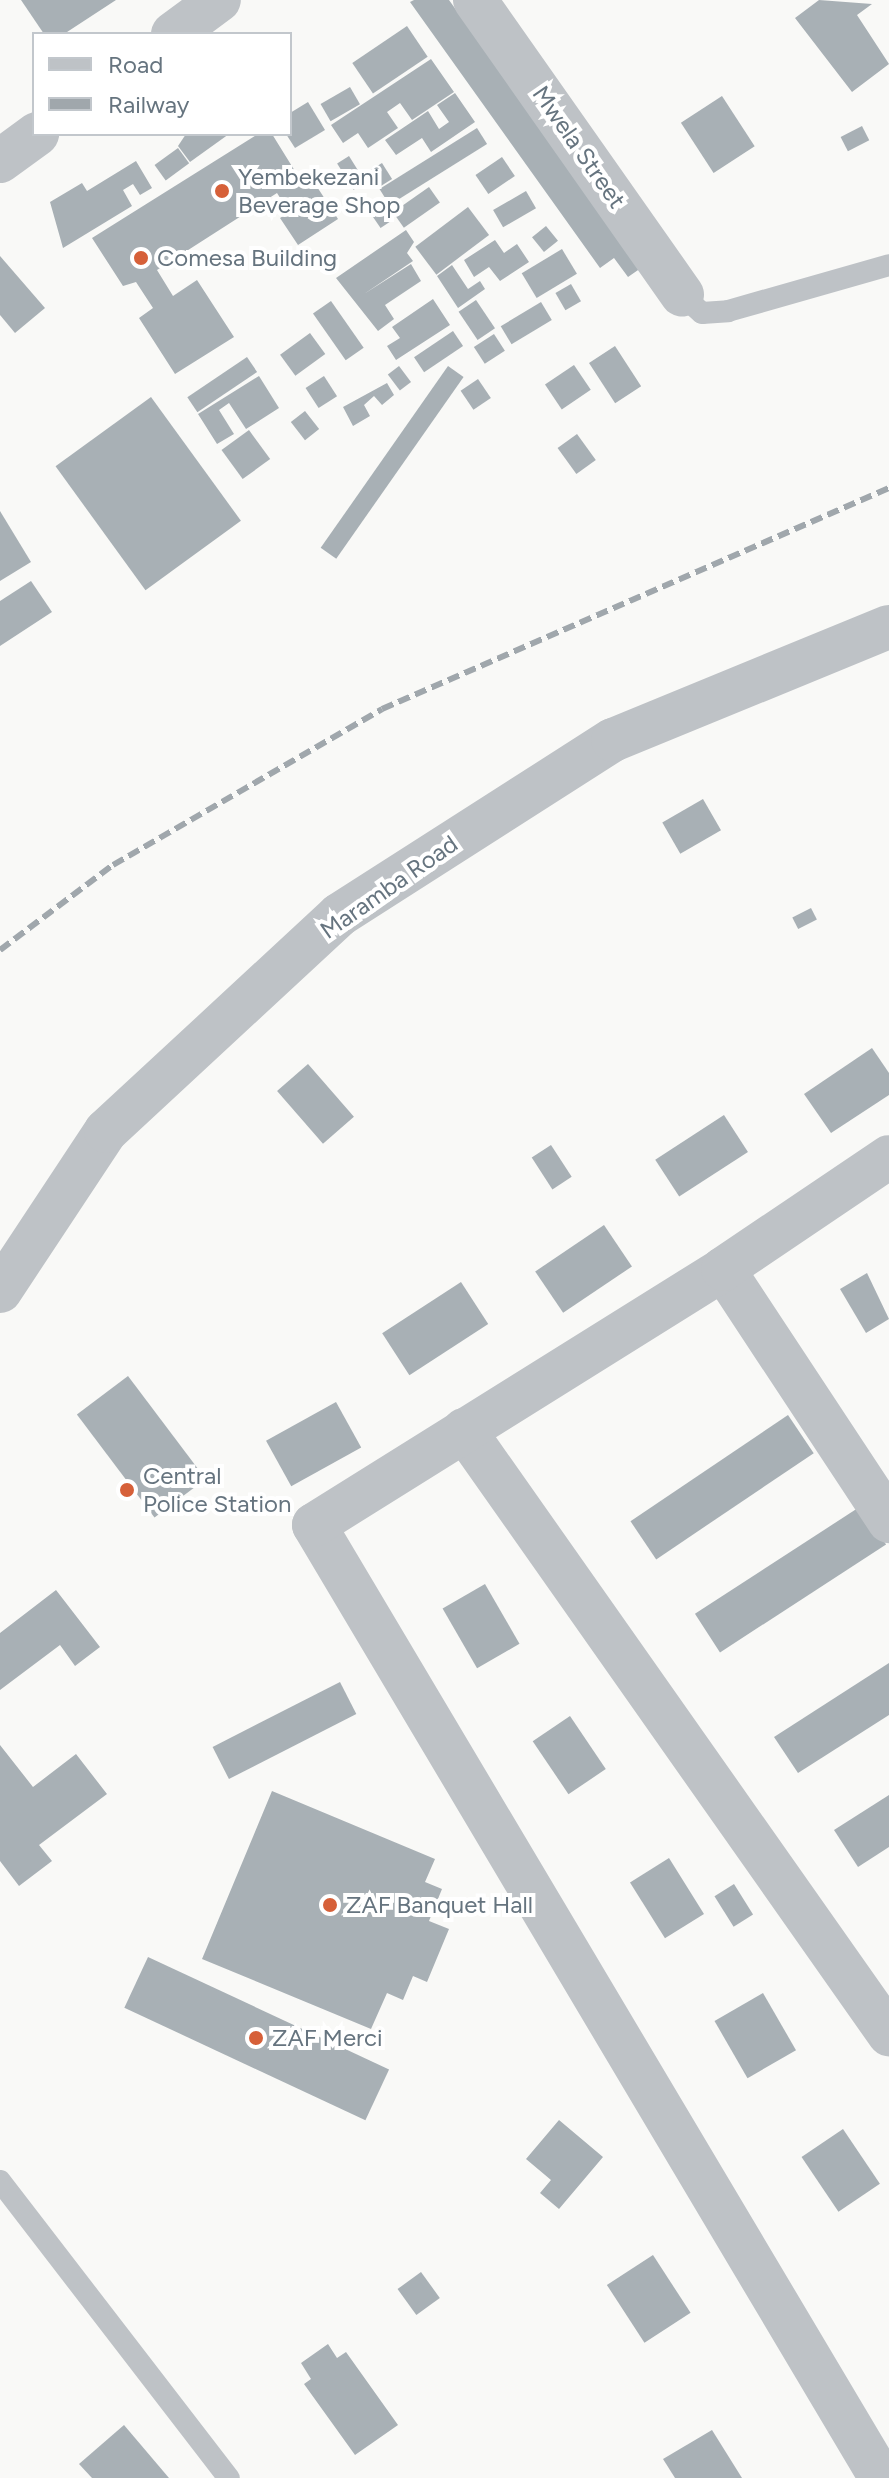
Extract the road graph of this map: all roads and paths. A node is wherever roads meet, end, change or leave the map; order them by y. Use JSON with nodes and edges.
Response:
{"nodes":[{"id":1,"x":219,"y":0,"type":"edge"},
{"id":2,"x":475,"y":0,"type":"edge"},
{"id":3,"x":176,"y":32,"type":"edge"},
{"id":4,"x":34,"y":136,"type":"edge"},
{"id":5,"x":0,"y":161,"type":"edge"},
{"id":6,"x":889,"y":265,"type":"edge"},
{"id":7,"x":682,"y":295,"type":"joint"},
{"id":8,"x":889,"y":627,"type":"edge"},
{"id":9,"x":889,"y":1157,"type":"edge"},
{"id":10,"x":723,"y":1269,"type":"junction"},
{"id":11,"x":0,"y":1291,"type":"edge"},
{"id":12,"x":464,"y":1430,"type":"junction"},
{"id":13,"x":889,"y":1521,"type":"edge"},
{"id":14,"x":889,"y":2034,"type":"edge"},
{"id":15,"x":0,"y":2181,"type":"edge"},
{"id":16,"x":229,"y":2478,"type":"edge"},
{"id":17,"x":881,"y":2478,"type":"edge"}],
"edges":[{"from":1,"to":3,"type":"street"},
{"from":2,"to":7,"type":"street","name":"Mwela Street"},
{"from":4,"to":5,"type":"street"},
{"from":6,"to":7,"type":"lane"},
{"from":8,"to":11,"type":"street","name":"Maramba Road"},
{"from":9,"to":10,"type":"street"},
{"from":10,"to":12,"type":"street"},
{"from":10,"to":13,"type":"street"},
{"from":12,"to":14,"type":"street"},
{"from":12,"to":17,"type":"street"},
{"from":15,"to":16,"type":"lane"}]}
